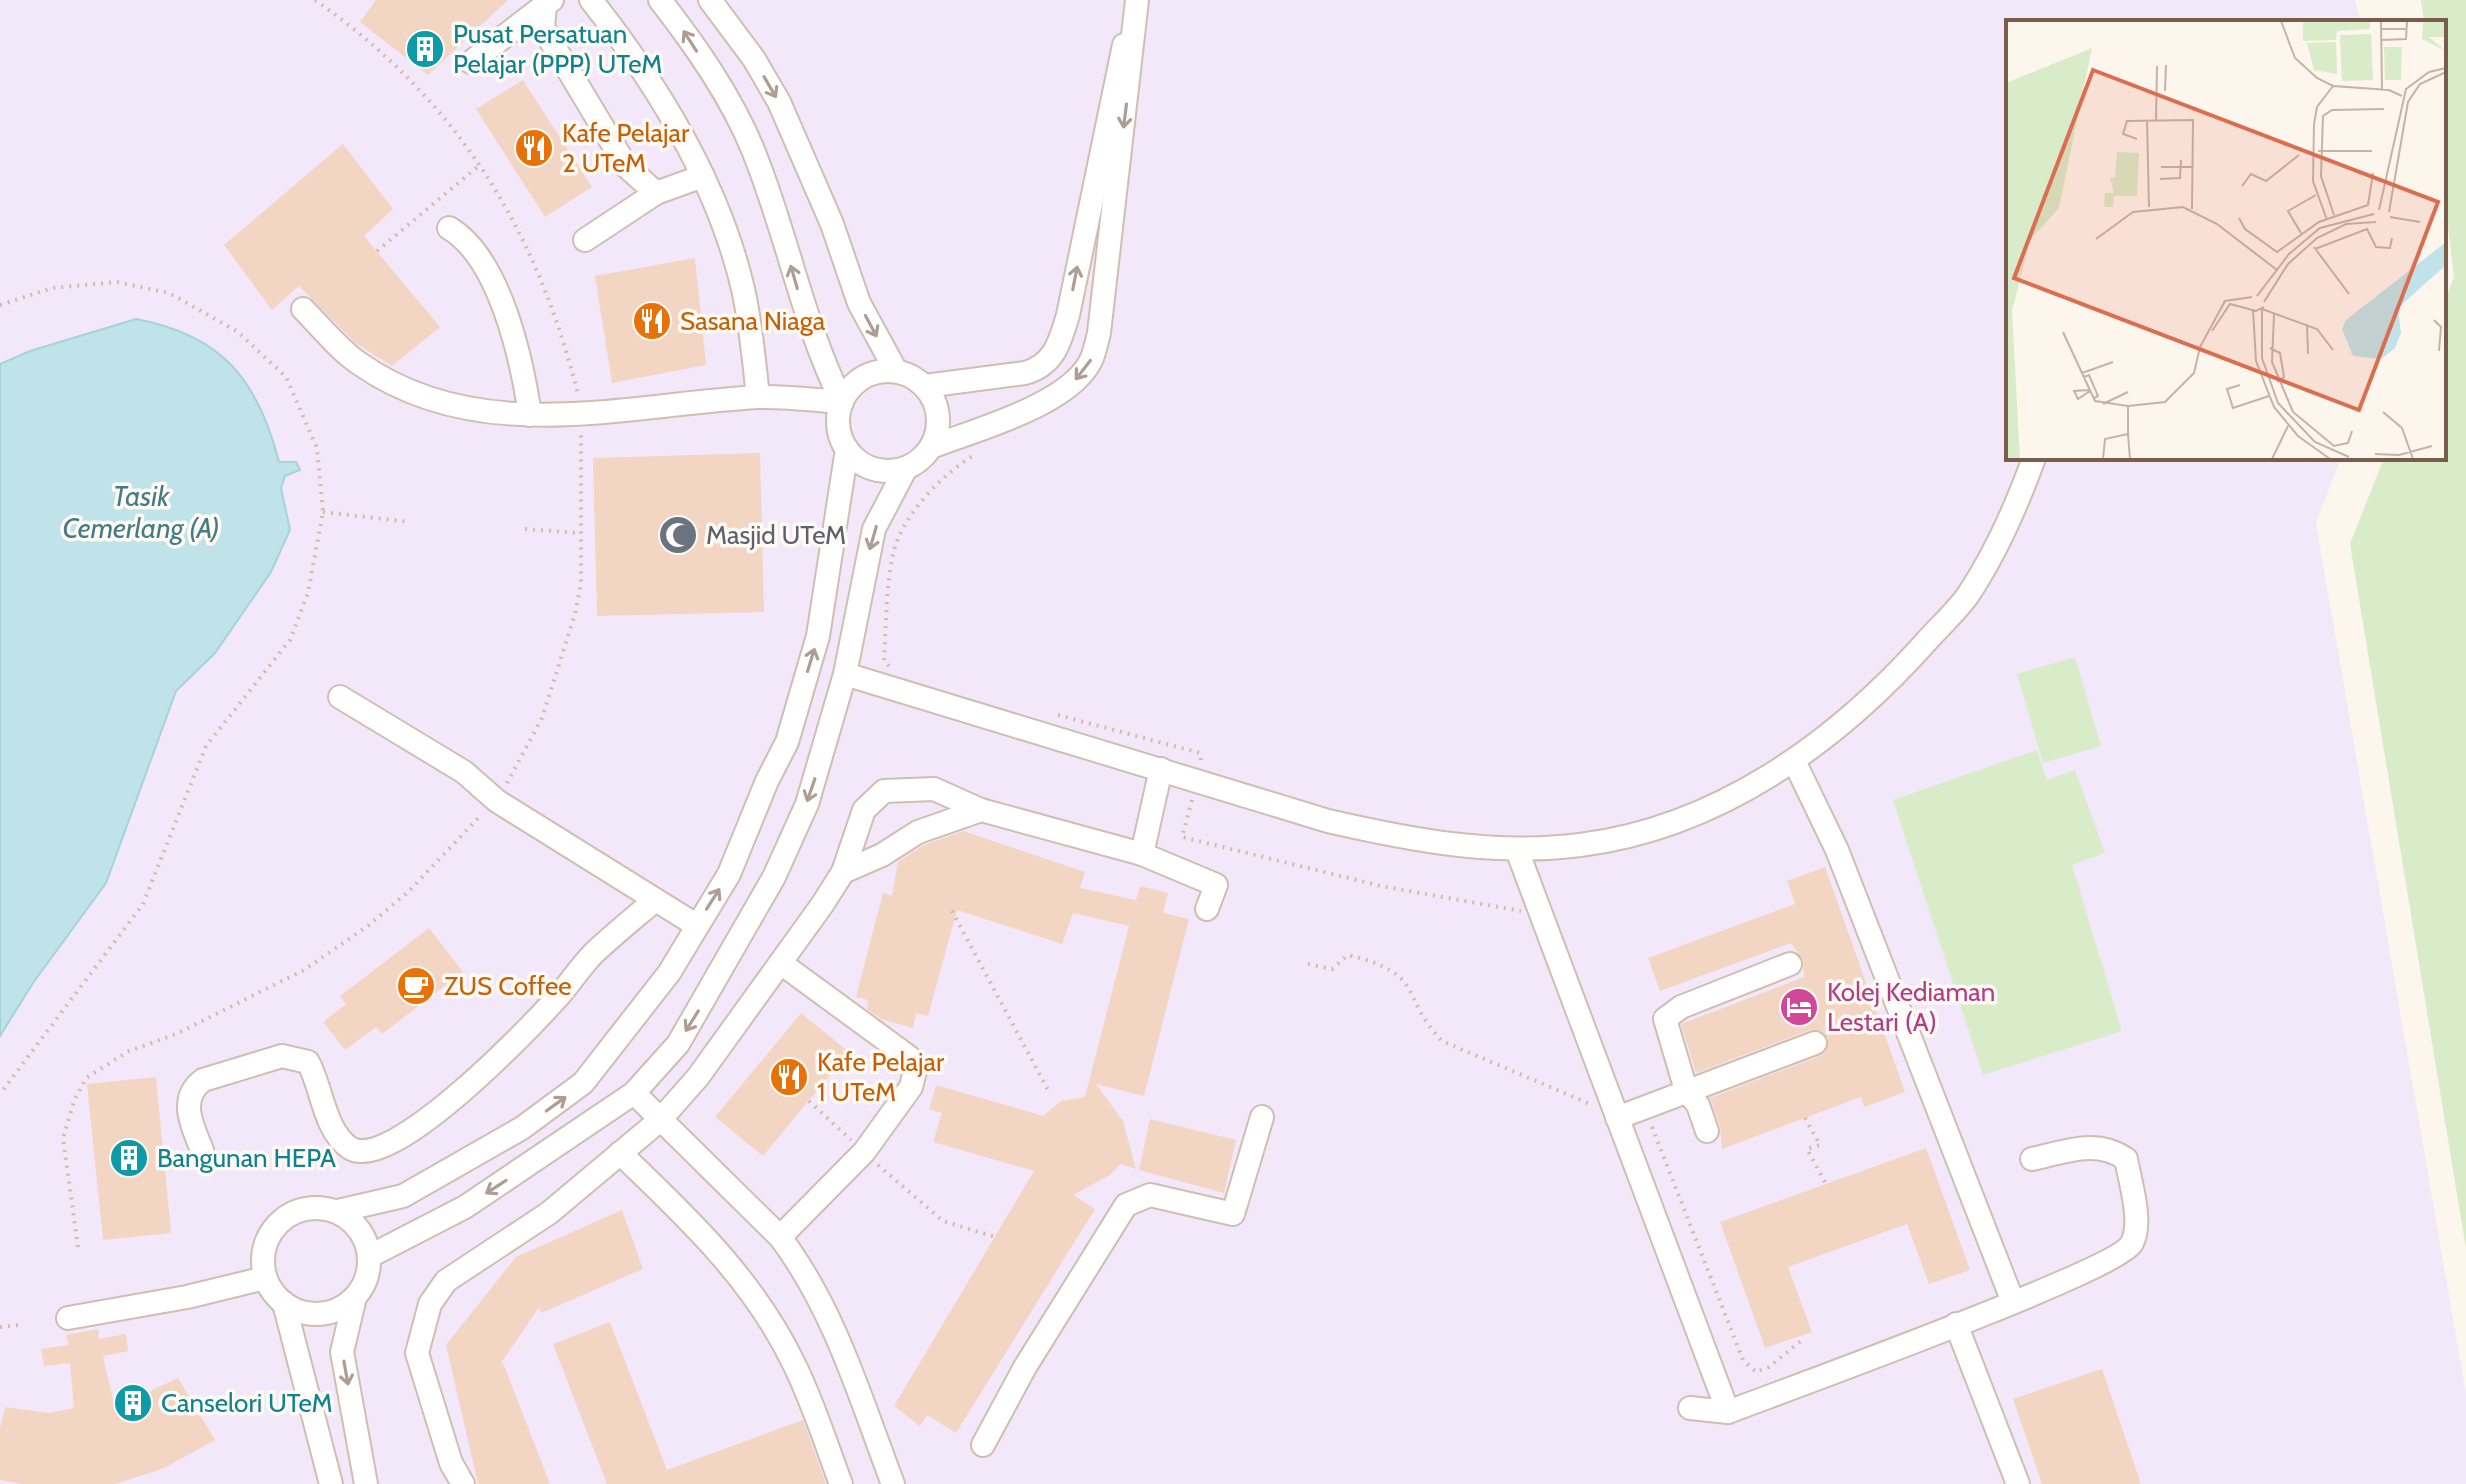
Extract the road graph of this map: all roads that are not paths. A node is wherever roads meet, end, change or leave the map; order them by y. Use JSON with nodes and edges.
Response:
{"nodes":[{"id":1,"x":591,"y":0,"type":"edge"},
{"id":2,"x":660,"y":0,"type":"edge"},
{"id":3,"x":710,"y":0,"type":"edge"},
{"id":4,"x":548,"y":2,"type":"edge"},
{"id":5,"x":1138,"y":5,"type":"edge"},
{"id":6,"x":471,"y":62,"type":"dead end"},
{"id":7,"x":703,"y":176,"type":"junction"},
{"id":8,"x":656,"y":193,"type":"junction"},
{"id":9,"x":449,"y":228,"type":"dead end"},
{"id":10,"x":585,"y":240,"type":"dead end"},
{"id":11,"x":303,"y":309,"type":"dead end"},
{"id":12,"x":896,"y":371,"type":"junction"},
{"id":13,"x":925,"y":386,"type":"junction"},
{"id":14,"x":758,"y":397,"type":"junction"},
{"id":15,"x":842,"y":402,"type":"junction"},
{"id":16,"x":530,"y":415,"type":"junction"},
{"id":17,"x":931,"y":447,"type":"junction"},
{"id":18,"x":847,"y":449,"type":"junction"},
{"id":19,"x":2033,"y":460,"type":"edge"},
{"id":20,"x":906,"y":468,"type":"junction"},
{"id":21,"x":845,"y":674,"type":"junction"},
{"id":22,"x":340,"y":697,"type":"dead end"},
{"id":23,"x":1794,"y":761,"type":"junction"},
{"id":24,"x":1161,"y":769,"type":"junction"},
{"id":25,"x":981,"y":810,"type":"junction"},
{"id":26,"x":1517,"y":850,"type":"junction"},
{"id":27,"x":1142,"y":854,"type":"junction"},
{"id":28,"x":843,"y":872,"type":"junction"},
{"id":29,"x":654,"y":901,"type":"junction"},
{"id":30,"x":1207,"y":909,"type":"dead end"},
{"id":31,"x":696,"y":925,"type":"junction"},
{"id":32,"x":782,"y":964,"type":"junction"},
{"id":33,"x":1790,"y":964,"type":"dead end"},
{"id":34,"x":1815,"y":1043,"type":"dead end"},
{"id":35,"x":1686,"y":1090,"type":"junction"},
{"id":36,"x":634,"y":1093,"type":"junction"},
{"id":37,"x":1262,"y":1117,"type":"dead end"},
{"id":38,"x":1617,"y":1118,"type":"junction"},
{"id":39,"x":660,"y":1120,"type":"junction"},
{"id":40,"x":1707,"y":1131,"type":"dead end"},
{"id":41,"x":202,"y":1150,"type":"dead end"},
{"id":42,"x":620,"y":1153,"type":"junction"},
{"id":43,"x":2032,"y":1159,"type":"dead end"},
{"id":44,"x":338,"y":1211,"type":"junction"},
{"id":45,"x":780,"y":1237,"type":"junction"},
{"id":46,"x":370,"y":1256,"type":"junction"},
{"id":47,"x":265,"y":1278,"type":"junction"},
{"id":48,"x":355,"y":1297,"type":"junction"},
{"id":49,"x":2013,"y":1302,"type":"junction"},
{"id":50,"x":284,"y":1303,"type":"junction"},
{"id":51,"x":68,"y":1318,"type":"dead end"},
{"id":52,"x":1956,"y":1324,"type":"junction"},
{"id":53,"x":1690,"y":1408,"type":"dead end"},
{"id":54,"x":1728,"y":1412,"type":"junction"},
{"id":55,"x":983,"y":1445,"type":"dead end"},
{"id":56,"x":331,"y":1484,"type":"edge"},
{"id":57,"x":366,"y":1484,"type":"edge"},
{"id":58,"x":463,"y":1484,"type":"edge"},
{"id":59,"x":841,"y":1484,"type":"edge"},
{"id":60,"x":893,"y":1484,"type":"edge"},
{"id":61,"x":2018,"y":1484,"type":"edge"}],
"edges":[{"from":1,"to":7,"type":"street"},
{"from":15,"to":2,"type":"street","one_way":true},
{"from":3,"to":12,"type":"street","one_way":true},
{"from":4,"to":6,"type":"street"},
{"from":4,"to":8,"type":"street"},
{"from":13,"to":5,"type":"street","one_way":true},
{"from":5,"to":17,"type":"street","one_way":true},
{"from":7,"to":8,"type":"street"},
{"from":7,"to":14,"type":"street"},
{"from":8,"to":10,"type":"street"},
{"from":9,"to":16,"type":"street"},
{"from":11,"to":16,"type":"street"},
{"from":12,"to":13,"type":"street"},
{"from":12,"to":15,"type":"street"},
{"from":13,"to":17,"type":"street"},
{"from":14,"to":15,"type":"street"},
{"from":14,"to":16,"type":"street"},
{"from":15,"to":18,"type":"street"},
{"from":17,"to":20,"type":"street"},
{"from":18,"to":20,"type":"street"},
{"from":31,"to":18,"type":"street","one_way":true},
{"from":19,"to":23,"type":"street"},
{"from":20,"to":21,"type":"street","one_way":true},
{"from":21,"to":24,"type":"street"},
{"from":21,"to":36,"type":"street","one_way":true},
{"from":22,"to":29,"type":"street"},
{"from":23,"to":26,"type":"street"},
{"from":23,"to":49,"type":"street"},
{"from":24,"to":26,"type":"street"},
{"from":24,"to":27,"type":"street"},
{"from":25,"to":27,"type":"street"},
{"from":25,"to":28,"type":"street"},
{"from":25,"to":28,"type":"street"},
{"from":26,"to":38,"type":"street"},
{"from":27,"to":30,"type":"street"},
{"from":28,"to":32,"type":"street"},
{"from":29,"to":31,"type":"street"},
{"from":29,"to":41,"type":"street"},
{"from":44,"to":31,"type":"street","one_way":true},
{"from":32,"to":39,"type":"street"},
{"from":32,"to":45,"type":"street"},
{"from":33,"to":35,"type":"street"},
{"from":34,"to":35,"type":"street"},
{"from":35,"to":38,"type":"street"},
{"from":35,"to":40,"type":"street"},
{"from":36,"to":39,"type":"street"},
{"from":36,"to":46,"type":"street","one_way":true},
{"from":37,"to":55,"type":"street"},
{"from":38,"to":54,"type":"street"},
{"from":39,"to":42,"type":"street"},
{"from":39,"to":45,"type":"street"},
{"from":42,"to":58,"type":"street"},
{"from":42,"to":59,"type":"street"},
{"from":43,"to":49,"type":"street"},
{"from":44,"to":46,"type":"street"},
{"from":44,"to":47,"type":"street"},
{"from":45,"to":60,"type":"street"},
{"from":46,"to":48,"type":"street"},
{"from":47,"to":50,"type":"street"},
{"from":47,"to":51,"type":"street"},
{"from":48,"to":50,"type":"street"},
{"from":48,"to":57,"type":"street","one_way":true},
{"from":49,"to":52,"type":"street"},
{"from":50,"to":56,"type":"street"},
{"from":52,"to":54,"type":"street"},
{"from":52,"to":61,"type":"street"},
{"from":53,"to":54,"type":"street"}]}
